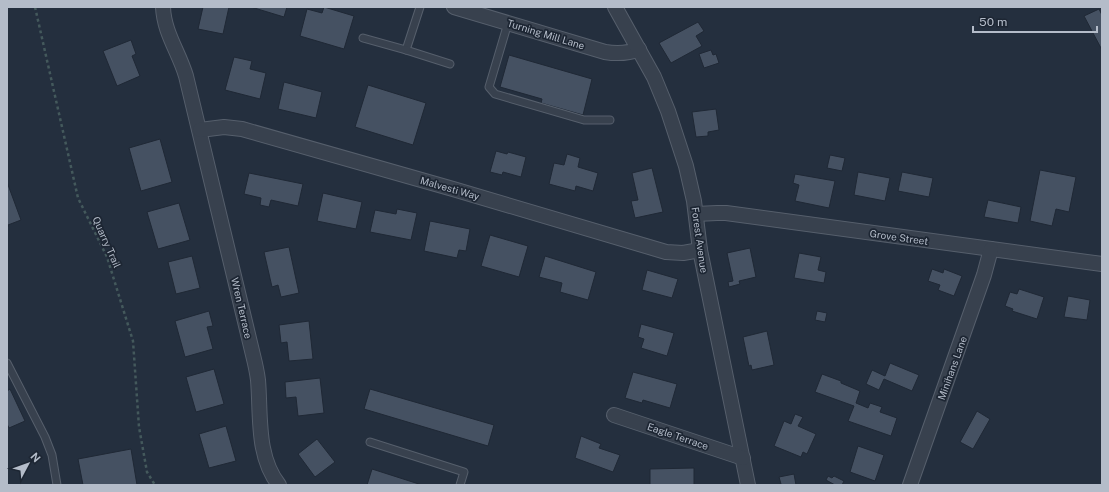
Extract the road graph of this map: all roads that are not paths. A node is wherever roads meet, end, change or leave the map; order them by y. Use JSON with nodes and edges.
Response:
{"nodes":[{"id":1,"x":163,"y":7,"type":"edge"},
{"id":2,"x":420,"y":7,"type":"edge"},
{"id":3,"x":454,"y":7,"type":"edge"},
{"id":4,"x":615,"y":7,"type":"edge"},
{"id":5,"x":508,"y":23,"type":"junction"},
{"id":6,"x":363,"y":38,"type":"dead end"},
{"id":7,"x":639,"y":49,"type":"junction"},
{"id":8,"x":406,"y":50,"type":"junction"},
{"id":9,"x":450,"y":64,"type":"dead end"},
{"id":10,"x":610,"y":120,"type":"dead end"},
{"id":11,"x":200,"y":130,"type":"junction"},
{"id":12,"x":696,"y":214,"type":"junction"},
{"id":13,"x":991,"y":249,"type":"junction"},
{"id":14,"x":700,"y":250,"type":"junction"},
{"id":15,"x":1102,"y":264,"type":"edge"},
{"id":16,"x":7,"y":362,"type":"edge"},
{"id":17,"x":614,"y":415,"type":"dead end"},
{"id":18,"x":370,"y":442,"type":"dead end"},
{"id":19,"x":743,"y":458,"type":"junction"},
{"id":20,"x":57,"y":485,"type":"edge"},
{"id":21,"x":279,"y":485,"type":"edge"},
{"id":22,"x":460,"y":485,"type":"edge"},
{"id":23,"x":748,"y":485,"type":"edge"},
{"id":24,"x":910,"y":485,"type":"edge"}],
"edges":[{"from":1,"to":11,"type":"street"},
{"from":2,"to":8,"type":"lane"},
{"from":3,"to":5,"type":"street","name":"Turning Mill Lane"},
{"from":4,"to":7,"type":"street","name":"Forest Avenue"},
{"from":5,"to":7,"type":"street","name":"Turning Mill Lane"},
{"from":5,"to":10,"type":"lane"},
{"from":6,"to":8,"type":"lane"},
{"from":7,"to":12,"type":"street","name":"Forest Avenue"},
{"from":8,"to":9,"type":"lane"},
{"from":11,"to":14,"type":"street","name":"Malvesti Way"},
{"from":11,"to":21,"type":"street","name":"Wren Terrace"},
{"from":12,"to":13,"type":"street","name":"Grove Street"},
{"from":12,"to":14,"type":"street","name":"Forest Avenue"},
{"from":13,"to":15,"type":"street","name":"Grove Street"},
{"from":13,"to":24,"type":"street","name":"Minihans Lane"},
{"from":14,"to":19,"type":"street","name":"Forest Avenue"},
{"from":16,"to":20,"type":"lane"},
{"from":17,"to":19,"type":"street","name":"Eagle Terrace"},
{"from":18,"to":22,"type":"lane"},
{"from":19,"to":23,"type":"street","name":"Forest Avenue"}]}
